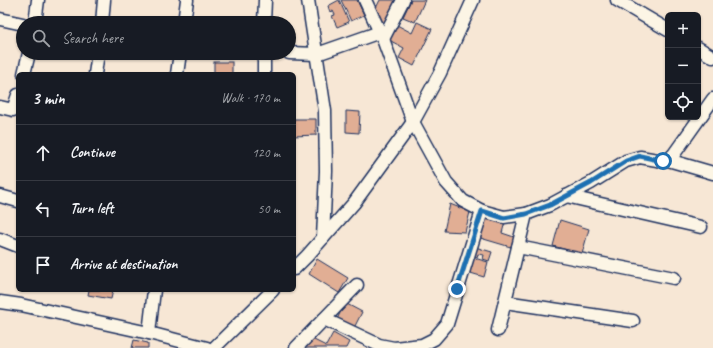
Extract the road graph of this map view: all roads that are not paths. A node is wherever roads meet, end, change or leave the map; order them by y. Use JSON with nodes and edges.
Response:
{"nodes":[{"id":1,"x":38,"y":0,"type":"edge"},
{"id":2,"x":104,"y":0,"type":"edge"},
{"id":3,"x":187,"y":0,"type":"edge"},
{"id":4,"x":265,"y":0,"type":"edge"},
{"id":5,"x":308,"y":0,"type":"edge"},
{"id":6,"x":365,"y":0,"type":"edge"},
{"id":7,"x":402,"y":0,"type":"edge"},
{"id":8,"x":473,"y":0,"type":"edge"},
{"id":9,"x":617,"y":0,"type":"edge"},
{"id":10,"x":36,"y":16,"type":"edge"},
{"id":11,"x":103,"y":16,"type":"edge"},
{"id":12,"x":185,"y":16,"type":"edge"},
{"id":13,"x":264,"y":16,"type":"edge"},
{"id":14,"x":0,"y":19,"type":"edge"},
{"id":15,"x":16,"y":22,"type":"edge"},
{"id":16,"x":665,"y":28,"type":"edge"},
{"id":17,"x":382,"y":36,"type":"junction"},
{"id":18,"x":701,"y":50,"type":"edge"},
{"id":19,"x":296,"y":53,"type":"edge"},
{"id":20,"x":317,"y":54,"type":"junction"},
{"id":21,"x":713,"y":57,"type":"edge"},
{"id":22,"x":27,"y":60,"type":"edge"},
{"id":23,"x":97,"y":60,"type":"edge"},
{"id":24,"x":179,"y":60,"type":"edge"},
{"id":25,"x":264,"y":60,"type":"edge"},
{"id":26,"x":24,"y":72,"type":"edge"},
{"id":27,"x":95,"y":72,"type":"edge"},
{"id":28,"x":177,"y":72,"type":"edge"},
{"id":29,"x":264,"y":72,"type":"edge"},
{"id":30,"x":713,"y":99,"type":"edge"},
{"id":31,"x":0,"y":107,"type":"edge"},
{"id":32,"x":16,"y":111,"type":"edge"},
{"id":33,"x":413,"y":122,"type":"junction"},
{"id":34,"x":668,"y":160,"type":"junction"},
{"id":35,"x":713,"y":173,"type":"edge"},
{"id":36,"x":0,"y":196,"type":"edge"},
{"id":37,"x":566,"y":196,"type":"junction"},
{"id":38,"x":16,"y":200,"type":"edge"},
{"id":39,"x":482,"y":211,"type":"junction"},
{"id":40,"x":526,"y":214,"type":"junction"},
{"id":41,"x":701,"y":227,"type":"dead end"},
{"id":42,"x":323,"y":238,"type":"junction"},
{"id":43,"x":0,"y":239,"type":"edge"},
{"id":44,"x":16,"y":245,"type":"edge"},
{"id":45,"x":518,"y":247,"type":"junction"},
{"id":46,"x":296,"y":254,"type":"edge"},
{"id":47,"x":307,"y":256,"type":"junction"},
{"id":48,"x":296,"y":267,"type":"edge"},
{"id":49,"x":674,"y":278,"type":"dead end"},
{"id":50,"x":357,"y":285,"type":"dead end"},
{"id":51,"x":154,"y":292,"type":"edge"},
{"id":52,"x":271,"y":292,"type":"edge"},
{"id":53,"x":0,"y":302,"type":"edge"},
{"id":54,"x":505,"y":302,"type":"junction"},
{"id":55,"x":324,"y":319,"type":"junction"},
{"id":56,"x":633,"y":321,"type":"dead end"},
{"id":57,"x":498,"y":330,"type":"dead end"},
{"id":58,"x":149,"y":333,"type":"junction"},
{"id":59,"x":207,"y":348,"type":"edge"},
{"id":60,"x":214,"y":348,"type":"edge"},
{"id":61,"x":296,"y":348,"type":"edge"}],
"edges":[{"from":1,"to":10,"type":"street"},
{"from":2,"to":11,"type":"street"},
{"from":3,"to":12,"type":"street"},
{"from":4,"to":13,"type":"street"},
{"from":5,"to":20,"type":"street"},
{"from":6,"to":17,"type":"street"},
{"from":7,"to":17,"type":"street"},
{"from":8,"to":33,"type":"street"},
{"from":9,"to":16,"type":"street"},
{"from":14,"to":15,"type":"street"},
{"from":17,"to":20,"type":"street"},
{"from":17,"to":33,"type":"street"},
{"from":18,"to":21,"type":"street"},
{"from":19,"to":20,"type":"street"},
{"from":20,"to":42,"type":"street"},
{"from":22,"to":26,"type":"street"},
{"from":23,"to":27,"type":"street"},
{"from":24,"to":28,"type":"street"},
{"from":25,"to":29,"type":"street"},
{"from":30,"to":34,"type":"street"},
{"from":31,"to":32,"type":"street"},
{"from":33,"to":39,"type":"street"},
{"from":33,"to":42,"type":"street"},
{"from":34,"to":35,"type":"street"},
{"from":34,"to":37,"type":"street"},
{"from":36,"to":38,"type":"street"},
{"from":37,"to":40,"type":"street"},
{"from":37,"to":41,"type":"street"},
{"from":39,"to":40,"type":"street"},
{"from":39,"to":55,"type":"street"},
{"from":40,"to":45,"type":"street"},
{"from":42,"to":47,"type":"street"},
{"from":43,"to":44,"type":"street"},
{"from":45,"to":49,"type":"street"},
{"from":45,"to":54,"type":"street"},
{"from":46,"to":47,"type":"street"},
{"from":47,"to":48,"type":"street"},
{"from":50,"to":55,"type":"street"},
{"from":51,"to":58,"type":"street"},
{"from":52,"to":60,"type":"street"},
{"from":53,"to":58,"type":"street"},
{"from":54,"to":56,"type":"street"},
{"from":54,"to":57,"type":"street"},
{"from":55,"to":61,"type":"street"},
{"from":58,"to":59,"type":"street"}]}
